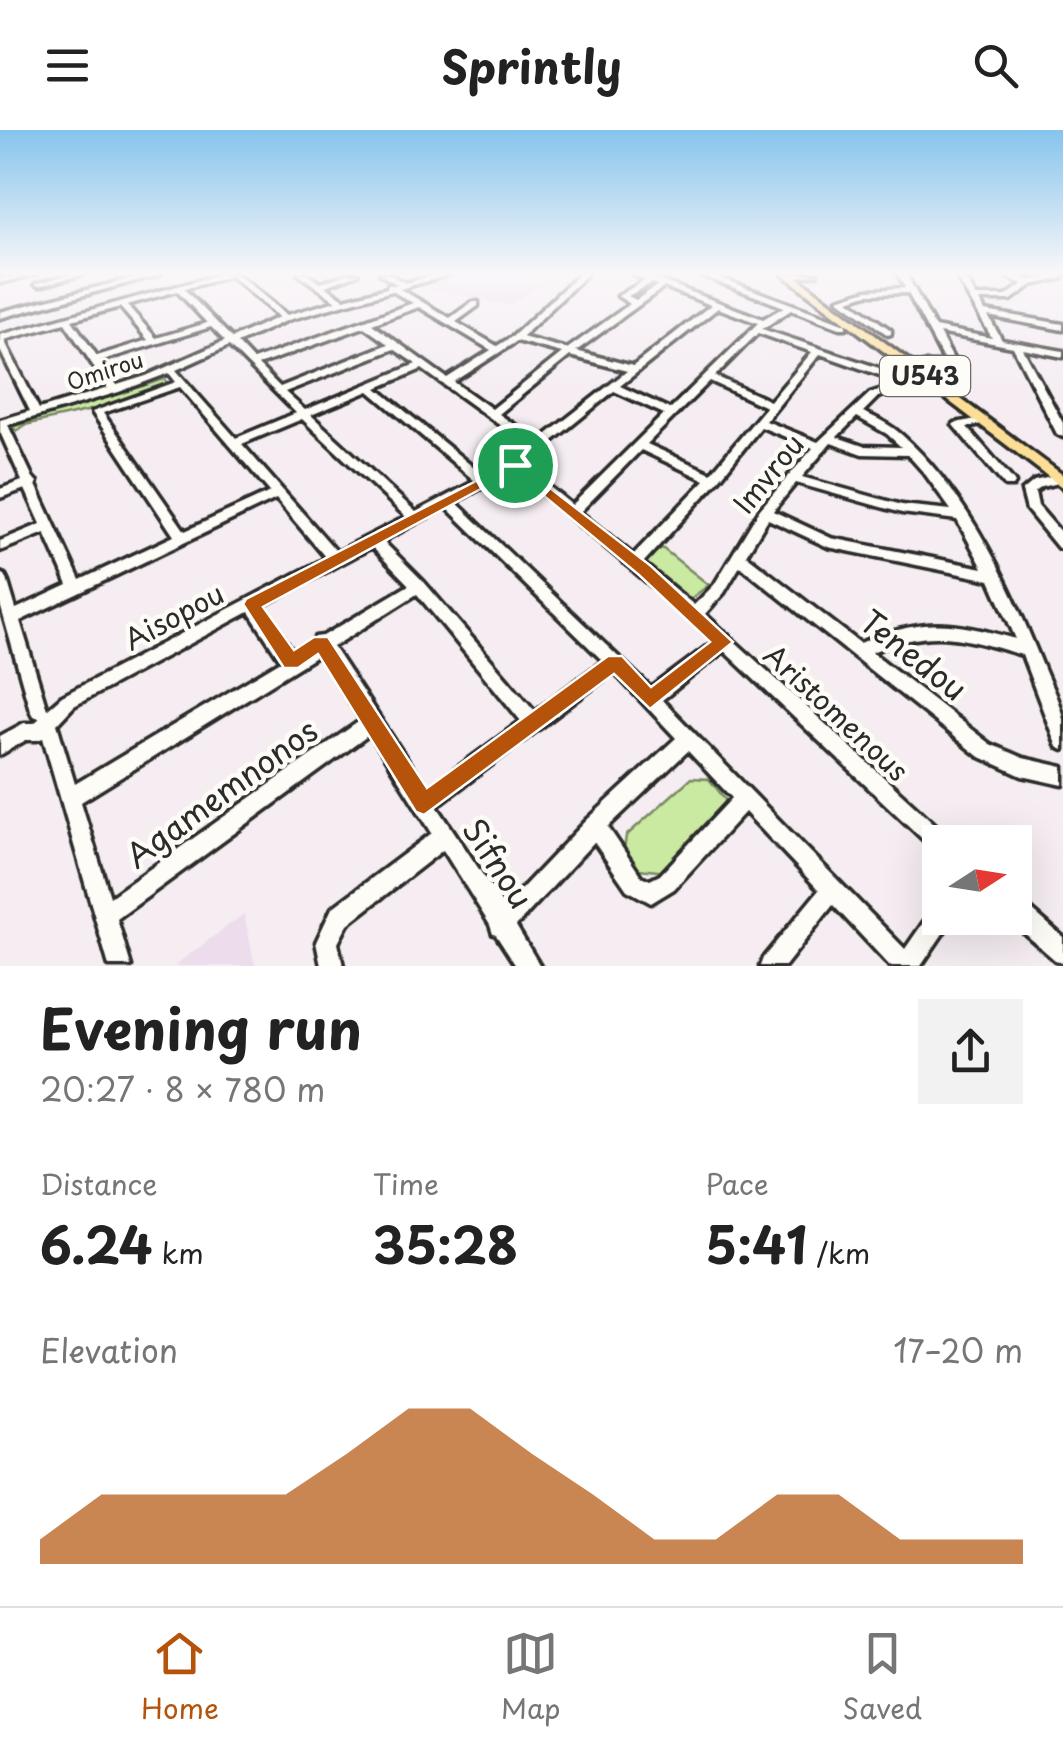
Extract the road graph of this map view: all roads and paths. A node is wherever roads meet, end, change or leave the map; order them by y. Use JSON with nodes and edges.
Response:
{"nodes":[{"id":1,"x":88,"y":313,"type":"edge"},
{"id":2,"x":130,"y":313,"type":"edge"},
{"id":3,"x":202,"y":313,"type":"edge"},
{"id":4,"x":279,"y":313,"type":"edge"},
{"id":5,"x":301,"y":313,"type":"edge"},
{"id":6,"x":395,"y":313,"type":"edge"},
{"id":7,"x":434,"y":313,"type":"edge"},
{"id":8,"x":462,"y":313,"type":"edge"},
{"id":9,"x":543,"y":313,"type":"edge"},
{"id":10,"x":623,"y":313,"type":"edge"},
{"id":11,"x":706,"y":313,"type":"edge"},
{"id":12,"x":733,"y":313,"type":"edge"},
{"id":13,"x":781,"y":313,"type":"edge"},
{"id":14,"x":810,"y":313,"type":"edge"},
{"id":15,"x":845,"y":313,"type":"edge"},
{"id":16,"x":850,"y":313,"type":"edge"},
{"id":17,"x":862,"y":313,"type":"edge"},
{"id":18,"x":923,"y":313,"type":"edge"},
{"id":19,"x":984,"y":313,"type":"joint"},
{"id":20,"x":285,"y":318,"type":"junction"},
{"id":21,"x":66,"y":319,"type":"junction"},
{"id":22,"x":449,"y":322,"type":"junction"},
{"id":23,"x":212,"y":324,"type":"junction"},
{"id":24,"x":366,"y":324,"type":"junction"},
{"id":25,"x":761,"y":326,"type":"junction"},
{"id":26,"x":843,"y":326,"type":"dead end"},
{"id":27,"x":1062,"y":326,"type":"edge"},
{"id":28,"x":932,"y":329,"type":"junction"},
{"id":29,"x":342,"y":332,"type":"junction"},
{"id":30,"x":888,"y":332,"type":"dead end"},
{"id":31,"x":516,"y":338,"type":"junction"},
{"id":32,"x":0,"y":339,"type":"edge"},
{"id":33,"x":229,"y":341,"type":"junction"},
{"id":34,"x":154,"y":342,"type":"junction"},
{"id":35,"x":998,"y":342,"type":"junction"},
{"id":36,"x":1016,"y":344,"type":"junction"},
{"id":37,"x":395,"y":345,"type":"junction"},
{"id":38,"x":360,"y":348,"type":"junction"},
{"id":39,"x":497,"y":350,"type":"junction"},
{"id":40,"x":568,"y":352,"type":"junction"},
{"id":41,"x":817,"y":352,"type":"junction"},
{"id":42,"x":1063,"y":354,"type":"edge"},
{"id":43,"x":96,"y":359,"type":"junction"},
{"id":44,"x":949,"y":361,"type":"junction"},
{"id":45,"x":252,"y":364,"type":"junction"},
{"id":46,"x":423,"y":365,"type":"junction"},
{"id":47,"x":923,"y":366,"type":"junction"},
{"id":48,"x":16,"y":368,"type":"junction"},
{"id":49,"x":171,"y":370,"type":"junction"},
{"id":50,"x":634,"y":370,"type":"junction"},
{"id":51,"x":0,"y":372,"type":"edge"},
{"id":52,"x":710,"y":378,"type":"junction"},
{"id":53,"x":939,"y":378,"type":"junction"},
{"id":54,"x":449,"y":381,"type":"junction"},
{"id":55,"x":180,"y":384,"type":"junction"},
{"id":56,"x":613,"y":387,"type":"junction"},
{"id":57,"x":370,"y":388,"type":"junction"},
{"id":58,"x":115,"y":390,"type":"junction"},
{"id":59,"x":278,"y":391,"type":"junction"},
{"id":60,"x":770,"y":405,"type":"junction"},
{"id":61,"x":855,"y":412,"type":"junction"},
{"id":62,"x":36,"y":413,"type":"junction"},
{"id":63,"x":492,"y":414,"type":"junction"},
{"id":64,"x":673,"y":414,"type":"junction"},
{"id":65,"x":304,"y":415,"type":"junction"},
{"id":66,"x":1058,"y":416,"type":"edge"},
{"id":67,"x":982,"y":421,"type":"junction"},
{"id":68,"x":760,"y":422,"type":"junction"},
{"id":69,"x":1,"y":424,"type":"edge"},
{"id":70,"x":1063,"y":434,"type":"edge"},
{"id":71,"x":236,"y":442,"type":"junction"},
{"id":72,"x":826,"y":443,"type":"junction"},
{"id":73,"x":640,"y":445,"type":"junction"},
{"id":74,"x":538,"y":447,"type":"junction"},
{"id":75,"x":15,"y":449,"type":"junction"},
{"id":76,"x":910,"y":452,"type":"junction"},
{"id":77,"x":0,"y":454,"type":"edge"},
{"id":78,"x":515,"y":465,"type":"junction"},
{"id":79,"x":713,"y":479,"type":"junction"},
{"id":80,"x":796,"y":479,"type":"junction"},
{"id":81,"x":1062,"y":479,"type":"edge"},
{"id":82,"x":31,"y":482,"type":"junction"},
{"id":83,"x":484,"y":482,"type":"junction"},
{"id":84,"x":1009,"y":483,"type":"dead end"},
{"id":85,"x":280,"y":492,"type":"junction"},
{"id":86,"x":0,"y":494,"type":"edge"},
{"id":87,"x":448,"y":501,"type":"junction"},
{"id":88,"x":765,"y":512,"type":"junction"},
{"id":89,"x":571,"y":513,"type":"junction"},
{"id":90,"x":962,"y":516,"type":"junction"},
{"id":91,"x":415,"y":518,"type":"junction"},
{"id":92,"x":1046,"y":519,"type":"joint"},
{"id":93,"x":47,"y":528,"type":"junction"},
{"id":94,"x":182,"y":538,"type":"junction"},
{"id":95,"x":374,"y":540,"type":"junction"},
{"id":96,"x":1063,"y":544,"type":"edge"},
{"id":97,"x":0,"y":546,"type":"edge"},
{"id":98,"x":739,"y":557,"type":"junction"},
{"id":99,"x":336,"y":560,"type":"junction"},
{"id":100,"x":634,"y":563,"type":"junction"},
{"id":101,"x":991,"y":575,"type":"junction"},
{"id":102,"x":0,"y":580,"type":"edge"},
{"id":103,"x":419,"y":586,"type":"junction"},
{"id":104,"x":76,"y":588,"type":"junction"},
{"id":105,"x":252,"y":604,"type":"junction"},
{"id":106,"x":694,"y":614,"type":"junction"},
{"id":107,"x":12,"y":618,"type":"junction"},
{"id":108,"x":321,"y":642,"type":"junction"},
{"id":109,"x":723,"y":642,"type":"junction"},
{"id":110,"x":1029,"y":650,"type":"junction"},
{"id":111,"x":857,"y":651,"type":"junction"},
{"id":112,"x":291,"y":662,"type":"junction"},
{"id":113,"x":615,"y":662,"type":"junction"},
{"id":114,"x":650,"y":700,"type":"junction"},
{"id":115,"x":46,"y":716,"type":"junction"},
{"id":116,"x":374,"y":722,"type":"junction"},
{"id":117,"x":534,"y":723,"type":"junction"},
{"id":118,"x":687,"y":740,"type":"junction"},
{"id":119,"x":1063,"y":741,"type":"edge"},
{"id":120,"x":0,"y":746,"type":"edge"},
{"id":121,"x":1063,"y":776,"type":"edge"},
{"id":122,"x":70,"y":798,"type":"junction"},
{"id":123,"x":745,"y":798,"type":"junction"},
{"id":124,"x":424,"y":804,"type":"junction"},
{"id":125,"x":922,"y":825,"type":"edge"},
{"id":126,"x":595,"y":826,"type":"junction"},
{"id":127,"x":443,"y":837,"type":"junction"},
{"id":128,"x":832,"y":890,"type":"junction"},
{"id":129,"x":105,"y":914,"type":"junction"},
{"id":130,"x":1032,"y":925,"type":"edge"},
{"id":131,"x":501,"y":926,"type":"junction"},
{"id":132,"x":928,"y":935,"type":"edge"},
{"id":133,"x":1063,"y":952,"type":"edge"},
{"id":134,"x":776,"y":960,"type":"edge"},
{"id":135,"x":120,"y":966,"type":"edge"},
{"id":136,"x":332,"y":966,"type":"edge"},
{"id":137,"x":529,"y":966,"type":"edge"},
{"id":138,"x":907,"y":966,"type":"edge"}],
"edges":[{"from":1,"to":21,"type":"street"},
{"from":2,"to":34,"type":"street"},
{"from":3,"to":23,"type":"street"},
{"from":4,"to":20,"type":"street"},
{"from":5,"to":20,"type":"street","name":"Omirou"},
{"from":6,"to":24,"type":"street"},
{"from":7,"to":22,"type":"street"},
{"from":8,"to":22,"type":"street"},
{"from":9,"to":31,"type":"street"},
{"from":10,"to":40,"type":"street"},
{"from":11,"to":50,"type":"street"},
{"from":12,"to":25,"type":"street"},
{"from":13,"to":25,"type":"street"},
{"from":14,"to":26,"type":"street"},
{"from":15,"to":67,"type":"main road","number":"U543"},
{"from":16,"to":47,"type":"main road","number":"U543"},
{"from":17,"to":30,"type":"street"},
{"from":18,"to":28,"type":"street"},
{"from":19,"to":27,"type":"street"},
{"from":19,"to":35,"type":"street"},
{"from":20,"to":33,"type":"street","name":"Omirou"},
{"from":21,"to":32,"type":"street"},
{"from":21,"to":43,"type":"street"},
{"from":22,"to":39,"type":"street"},
{"from":23,"to":33,"type":"street"},
{"from":23,"to":34,"type":"street"},
{"from":24,"to":29,"type":"street"},
{"from":24,"to":37,"type":"street"},
{"from":25,"to":41,"type":"street"},
{"from":25,"to":52,"type":"street"},
{"from":28,"to":35,"type":"street"},
{"from":28,"to":44,"type":"street"},
{"from":29,"to":38,"type":"street"},
{"from":29,"to":45,"type":"street"},
{"from":31,"to":39,"type":"street"},
{"from":31,"to":40,"type":"street"},
{"from":32,"to":48,"type":"street"},
{"from":33,"to":45,"type":"street"},
{"from":33,"to":49,"type":"street","name":"Omirou"},
{"from":34,"to":43,"type":"street"},
{"from":35,"to":36,"type":"street"},
{"from":36,"to":42,"type":"street"},
{"from":36,"to":66,"type":"street"},
{"from":37,"to":38,"type":"street"},
{"from":37,"to":46,"type":"street"},
{"from":38,"to":59,"type":"street"},
{"from":39,"to":54,"type":"street"},
{"from":40,"to":50,"type":"street"},
{"from":40,"to":63,"type":"street"},
{"from":41,"to":60,"type":"street"},
{"from":41,"to":61,"type":"street","name":"Imvrou"},
{"from":43,"to":58,"type":"street"},
{"from":44,"to":47,"type":"street"},
{"from":44,"to":53,"type":"street"},
{"from":45,"to":59,"type":"street"},
{"from":46,"to":54,"type":"street"},
{"from":46,"to":57,"type":"street"},
{"from":47,"to":53,"type":"main road","number":"U543"},
{"from":48,"to":51,"type":"street"},
{"from":48,"to":62,"type":"street"},
{"from":49,"to":55,"type":"street"},
{"from":49,"to":58,"type":"street","name":"Omirou"},
{"from":50,"to":56,"type":"street"},
{"from":52,"to":60,"type":"street"},
{"from":52,"to":64,"type":"street"},
{"from":53,"to":81,"type":"main road","number":"U543"},
{"from":54,"to":63,"type":"street"},
{"from":55,"to":71,"type":"street"},
{"from":55,"to":94,"type":"street"},
{"from":56,"to":64,"type":"street"},
{"from":56,"to":74,"type":"street"},
{"from":57,"to":65,"type":"street"},
{"from":57,"to":83,"type":"street"},
{"from":58,"to":62,"type":"street","name":"Omirou"},
{"from":59,"to":65,"type":"street"},
{"from":60,"to":68,"type":"street"},
{"from":61,"to":72,"type":"street","name":"Imvrou"},
{"from":61,"to":76,"type":"street"},
{"from":62,"to":69,"type":"street","name":"Omirou"},
{"from":63,"to":74,"type":"street"},
{"from":64,"to":73,"type":"street"},
{"from":65,"to":71,"type":"street"},
{"from":65,"to":91,"type":"street"},
{"from":66,"to":70,"type":"street"},
{"from":67,"to":81,"type":"main road","number":"U543"},
{"from":67,"to":84,"type":"street"},
{"from":68,"to":72,"type":"street"},
{"from":68,"to":79,"type":"street"},
{"from":69,"to":75,"type":"street"},
{"from":71,"to":85,"type":"street"},
{"from":72,"to":76,"type":"street"},
{"from":72,"to":80,"type":"street","name":"Imvrou"},
{"from":73,"to":79,"type":"street"},
{"from":73,"to":89,"type":"street"},
{"from":74,"to":78,"type":"street"},
{"from":75,"to":77,"type":"street"},
{"from":75,"to":82,"type":"street"},
{"from":76,"to":90,"type":"street"},
{"from":78,"to":83,"type":"street","name":"Aisopou"},
{"from":78,"to":89,"type":"street","name":"Aristomenous"},
{"from":79,"to":100,"type":"street"},
{"from":80,"to":88,"type":"street","name":"Imvrou"},
{"from":80,"to":90,"type":"street"},
{"from":81,"to":92,"type":"street"},
{"from":82,"to":86,"type":"street"},
{"from":82,"to":93,"type":"street"},
{"from":83,"to":87,"type":"street","name":"Aisopou"},
{"from":85,"to":94,"type":"street"},
{"from":85,"to":99,"type":"street"},
{"from":87,"to":91,"type":"street","name":"Aisopou"},
{"from":87,"to":113,"type":"street"},
{"from":88,"to":98,"type":"street","name":"Imvrou"},
{"from":88,"to":101,"type":"street"},
{"from":89,"to":100,"type":"street","name":"Aristomenous"},
{"from":90,"to":101,"type":"street"},
{"from":91,"to":95,"type":"street","name":"Aisopou"},
{"from":92,"to":96,"type":"street"},
{"from":93,"to":97,"type":"street"},
{"from":93,"to":104,"type":"street"},
{"from":94,"to":104,"type":"street"},
{"from":95,"to":99,"type":"street","name":"Aisopou"},
{"from":95,"to":103,"type":"street"},
{"from":98,"to":106,"type":"street","name":"Imvrou"},
{"from":98,"to":111,"type":"street","name":"Tenedou"},
{"from":99,"to":105,"type":"street","name":"Aisopou"},
{"from":100,"to":106,"type":"street","name":"Aristomenous"},
{"from":101,"to":110,"type":"street"},
{"from":102,"to":107,"type":"street"},
{"from":103,"to":108,"type":"street"},
{"from":103,"to":117,"type":"street"},
{"from":104,"to":107,"type":"street"},
{"from":105,"to":112,"type":"street"},
{"from":105,"to":115,"type":"street","name":"Aisopou"},
{"from":106,"to":109,"type":"street","name":"Aristomenous"},
{"from":107,"to":115,"type":"street"},
{"from":108,"to":112,"type":"street"},
{"from":108,"to":116,"type":"street","name":"Sifnou"},
{"from":109,"to":114,"type":"street"},
{"from":109,"to":125,"type":"street","name":"Aristomenous"},
{"from":110,"to":111,"type":"street"},
{"from":110,"to":119,"type":"street"},
{"from":111,"to":121,"type":"street","name":"Tenedou"},
{"from":112,"to":122,"type":"street"},
{"from":113,"to":114,"type":"street"},
{"from":113,"to":117,"type":"street"},
{"from":114,"to":118,"type":"street"},
{"from":115,"to":120,"type":"street","name":"Aisopou"},
{"from":115,"to":122,"type":"street"},
{"from":116,"to":124,"type":"street","name":"Sifnou"},
{"from":116,"to":129,"type":"street","name":"Agamemnonos"},
{"from":117,"to":124,"type":"street"},
{"from":118,"to":123,"type":"street"},
{"from":118,"to":126,"type":"street"},
{"from":122,"to":129,"type":"street"},
{"from":123,"to":126,"type":"street"},
{"from":123,"to":128,"type":"street"},
{"from":124,"to":127,"type":"street","name":"Sifnou"},
{"from":126,"to":131,"type":"street"},
{"from":127,"to":131,"type":"street","name":"Sifnou"},
{"from":127,"to":136,"type":"street"},
{"from":128,"to":134,"type":"street"},
{"from":128,"to":138,"type":"street"},
{"from":129,"to":135,"type":"street"},
{"from":130,"to":133,"type":"street"},
{"from":131,"to":137,"type":"street","name":"Sifnou"},
{"from":132,"to":138,"type":"street"}]}
